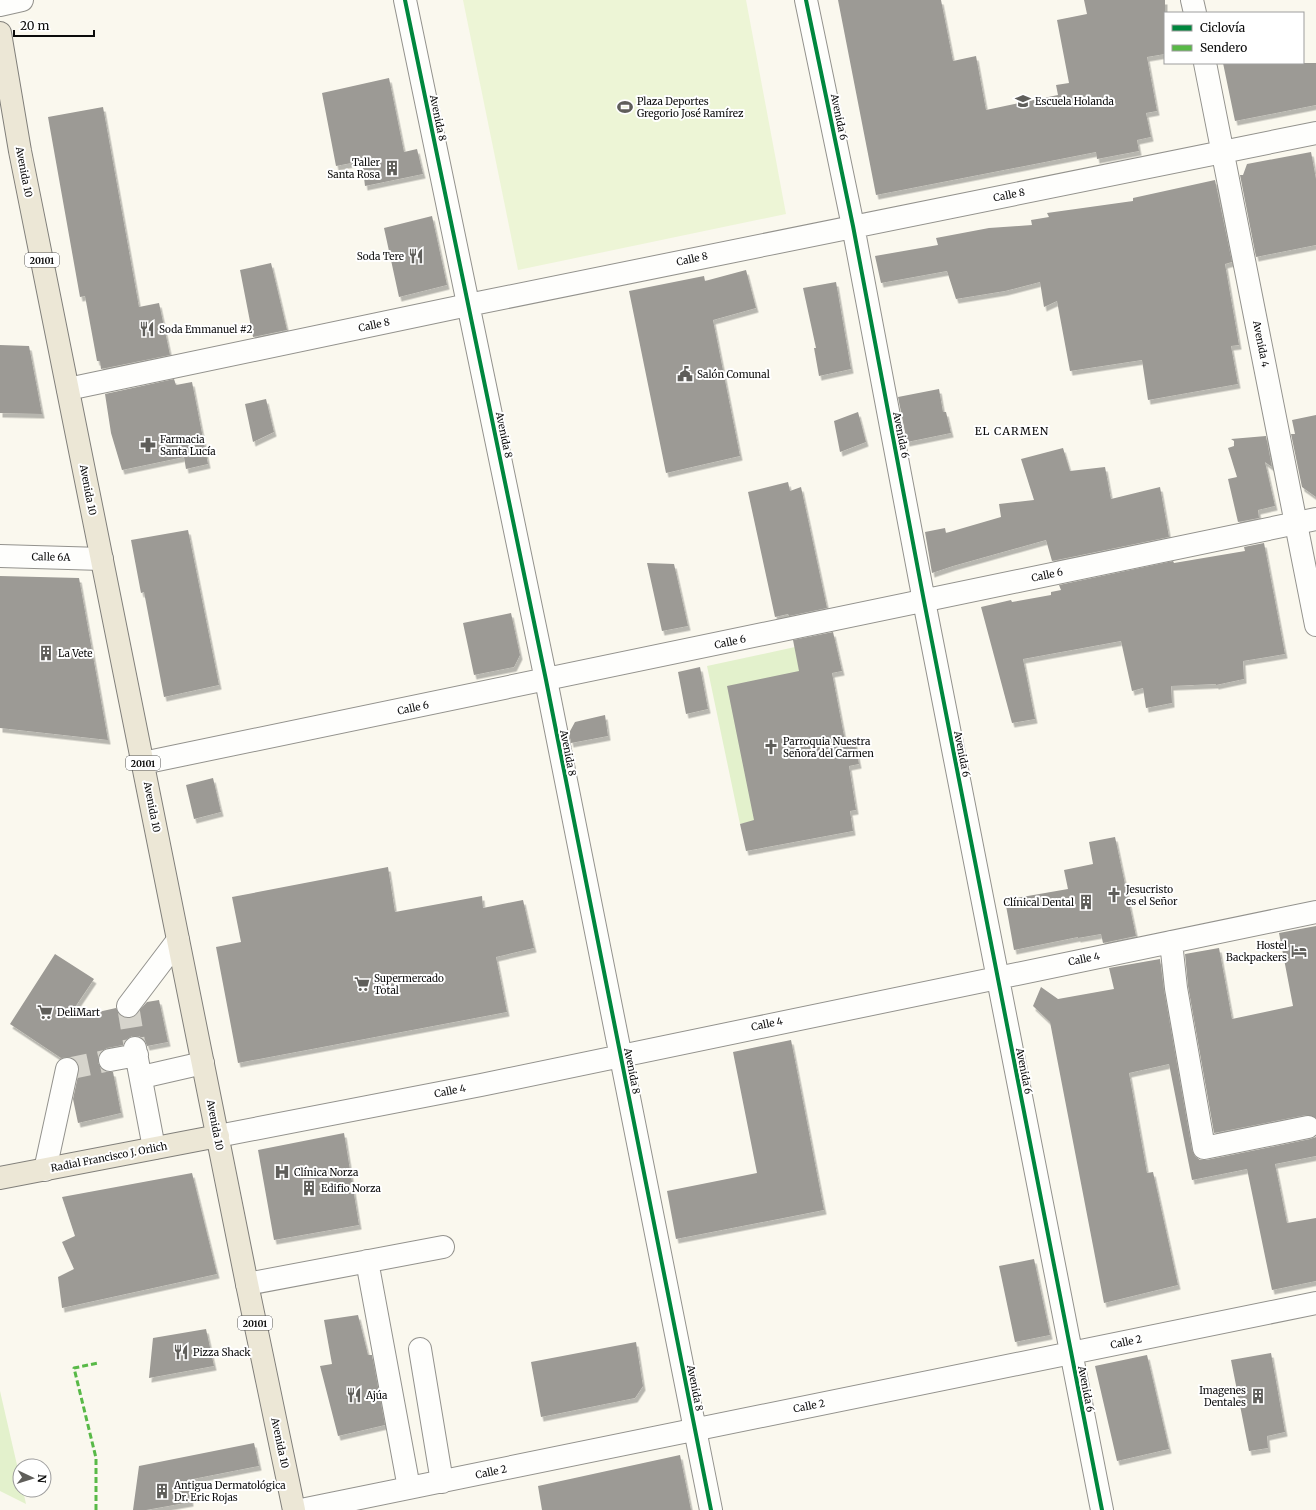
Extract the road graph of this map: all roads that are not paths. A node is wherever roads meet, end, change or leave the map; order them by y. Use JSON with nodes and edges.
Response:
{"nodes":[{"id":1,"x":22,"y":0,"type":"edge"},
{"id":2,"x":406,"y":0,"type":"edge"},
{"id":3,"x":806,"y":0,"type":"edge"},
{"id":4,"x":1192,"y":0,"type":"edge"},
{"id":5,"x":0,"y":5,"type":"edge"},
{"id":6,"x":1195,"y":12,"type":"edge"},
{"id":7,"x":0,"y":33,"type":"edge"},
{"id":8,"x":1205,"y":64,"type":"edge"},
{"id":9,"x":0,"y":103,"type":"edge"},
{"id":10,"x":16,"y":131,"type":"junction"},
{"id":11,"x":1316,"y":133,"type":"edge"},
{"id":12,"x":1223,"y":152,"type":"junction"},
{"id":13,"x":853,"y":226,"type":"junction"},
{"id":14,"x":468,"y":305,"type":"junction"},
{"id":15,"x":68,"y":390,"type":"junction"},
{"id":16,"x":1306,"y":521,"type":"edge"},
{"id":17,"x":0,"y":556,"type":"edge"},
{"id":18,"x":102,"y":558,"type":"junction"},
{"id":19,"x":924,"y":601,"type":"junction"},
{"id":20,"x":1316,"y":625,"type":"edge"},
{"id":21,"x":546,"y":680,"type":"junction"},
{"id":22,"x":143,"y":763,"type":"junction"},
{"id":23,"x":1316,"y":912,"type":"edge"},
{"id":24,"x":178,"y":940,"type":"junction"},
{"id":25,"x":1171,"y":942,"type":"junction"},
{"id":26,"x":997,"y":977,"type":"junction"},
{"id":27,"x":128,"y":1006,"type":"dead end"},
{"id":28,"x":620,"y":1055,"type":"junction"},
{"id":29,"x":110,"y":1060,"type":"tunnel mouth"},
{"id":30,"x":203,"y":1063,"type":"junction"},
{"id":31,"x":68,"y":1069,"type":"dead end"},
{"id":32,"x":142,"y":1077,"type":"junction"},
{"id":33,"x":1308,"y":1127,"type":"dead end"},
{"id":34,"x":218,"y":1136,"type":"junction"},
{"id":35,"x":154,"y":1148,"type":"junction"},
{"id":36,"x":45,"y":1170,"type":"junction"},
{"id":37,"x":0,"y":1178,"type":"edge"},
{"id":38,"x":444,"y":1247,"type":"dead end"},
{"id":39,"x":367,"y":1261,"type":"junction"},
{"id":40,"x":247,"y":1284,"type":"junction"},
{"id":41,"x":1316,"y":1303,"type":"edge"},
{"id":42,"x":420,"y":1350,"type":"dead end"},
{"id":43,"x":1071,"y":1354,"type":"junction"},
{"id":44,"x":695,"y":1429,"type":"junction"},
{"id":45,"x":442,"y":1482,"type":"junction"},
{"id":46,"x":409,"y":1488,"type":"junction"},
{"id":47,"x":294,"y":1510,"type":"edge"},
{"id":48,"x":301,"y":1510,"type":"edge"},
{"id":49,"x":711,"y":1510,"type":"edge"},
{"id":50,"x":1102,"y":1510,"type":"edge"}],
"edges":[{"from":1,"to":5,"type":"street"},
{"from":2,"to":14,"type":"street","name":"Avenida 8"},
{"from":3,"to":13,"type":"street","name":"Avenida 6"},
{"from":4,"to":6,"type":"street"},
{"from":7,"to":10,"type":"main road","name":"Avenida 10","number":"20101"},
{"from":8,"to":12,"type":"street","name":"Avenida 4"},
{"from":9,"to":10,"type":"main road"},
{"from":10,"to":15,"type":"main road","name":"Avenida 10","number":"20101"},
{"from":11,"to":12,"type":"street","name":"Calle 8"},
{"from":12,"to":13,"type":"street","name":"Calle 8"},
{"from":12,"to":16,"type":"street","name":"Avenida 4"},
{"from":13,"to":14,"type":"street","name":"Calle 8"},
{"from":13,"to":19,"type":"street","name":"Avenida 6"},
{"from":14,"to":15,"type":"street","name":"Calle 8"},
{"from":14,"to":21,"type":"street","name":"Avenida 8"},
{"from":15,"to":18,"type":"main road","name":"Avenida 10","number":"20101"},
{"from":16,"to":19,"type":"street","name":"Calle 6"},
{"from":16,"to":20,"type":"street","name":"Avenida 4"},
{"from":17,"to":18,"type":"street","name":"Calle 6A"},
{"from":18,"to":22,"type":"main road","name":"Avenida 10","number":"20101"},
{"from":19,"to":21,"type":"street","name":"Calle 6"},
{"from":19,"to":26,"type":"street","name":"Avenida 6"},
{"from":21,"to":22,"type":"street","name":"Calle 6"},
{"from":21,"to":28,"type":"street","name":"Avenida 8"},
{"from":22,"to":24,"type":"main road","name":"Avenida 10","number":"20101"},
{"from":23,"to":25,"type":"street","name":"Calle 4"},
{"from":24,"to":27,"type":"street"},
{"from":24,"to":30,"type":"main road","name":"Avenida 10","number":"20101"},
{"from":25,"to":26,"type":"street","name":"Calle 4"},
{"from":25,"to":33,"type":"street"},
{"from":26,"to":28,"type":"street","name":"Calle 4"},
{"from":26,"to":43,"type":"street","name":"Avenida 6"},
{"from":28,"to":34,"type":"street","name":"Calle 4"},
{"from":28,"to":44,"type":"street","name":"Avenida 8"},
{"from":29,"to":32,"type":"street"},
{"from":30,"to":32,"type":"street"},
{"from":30,"to":34,"type":"main road","name":"Avenida 10","number":"20101"},
{"from":31,"to":36,"type":"street"},
{"from":32,"to":35,"type":"street"},
{"from":34,"to":35,"type":"main road","name":"Radial Francisco J. Orlich"},
{"from":34,"to":40,"type":"main road","name":"Avenida 10","number":"20101"},
{"from":35,"to":36,"type":"main road","name":"Radial Francisco J. Orlich"},
{"from":36,"to":37,"type":"main road","name":"Radial Francisco J. Orlich"},
{"from":38,"to":39,"type":"street"},
{"from":39,"to":40,"type":"street"},
{"from":39,"to":46,"type":"street"},
{"from":40,"to":47,"type":"main road","name":"Avenida 10","number":"20101"},
{"from":41,"to":43,"type":"street","name":"Calle 2"},
{"from":42,"to":45,"type":"street"},
{"from":43,"to":44,"type":"street","name":"Calle 2"},
{"from":43,"to":50,"type":"street","name":"Avenida 6"},
{"from":44,"to":45,"type":"street","name":"Calle 2"},
{"from":44,"to":49,"type":"street","name":"Avenida 8"},
{"from":45,"to":46,"type":"street","name":"Calle 2"},
{"from":46,"to":48,"type":"street","name":"Calle 2"}]}
